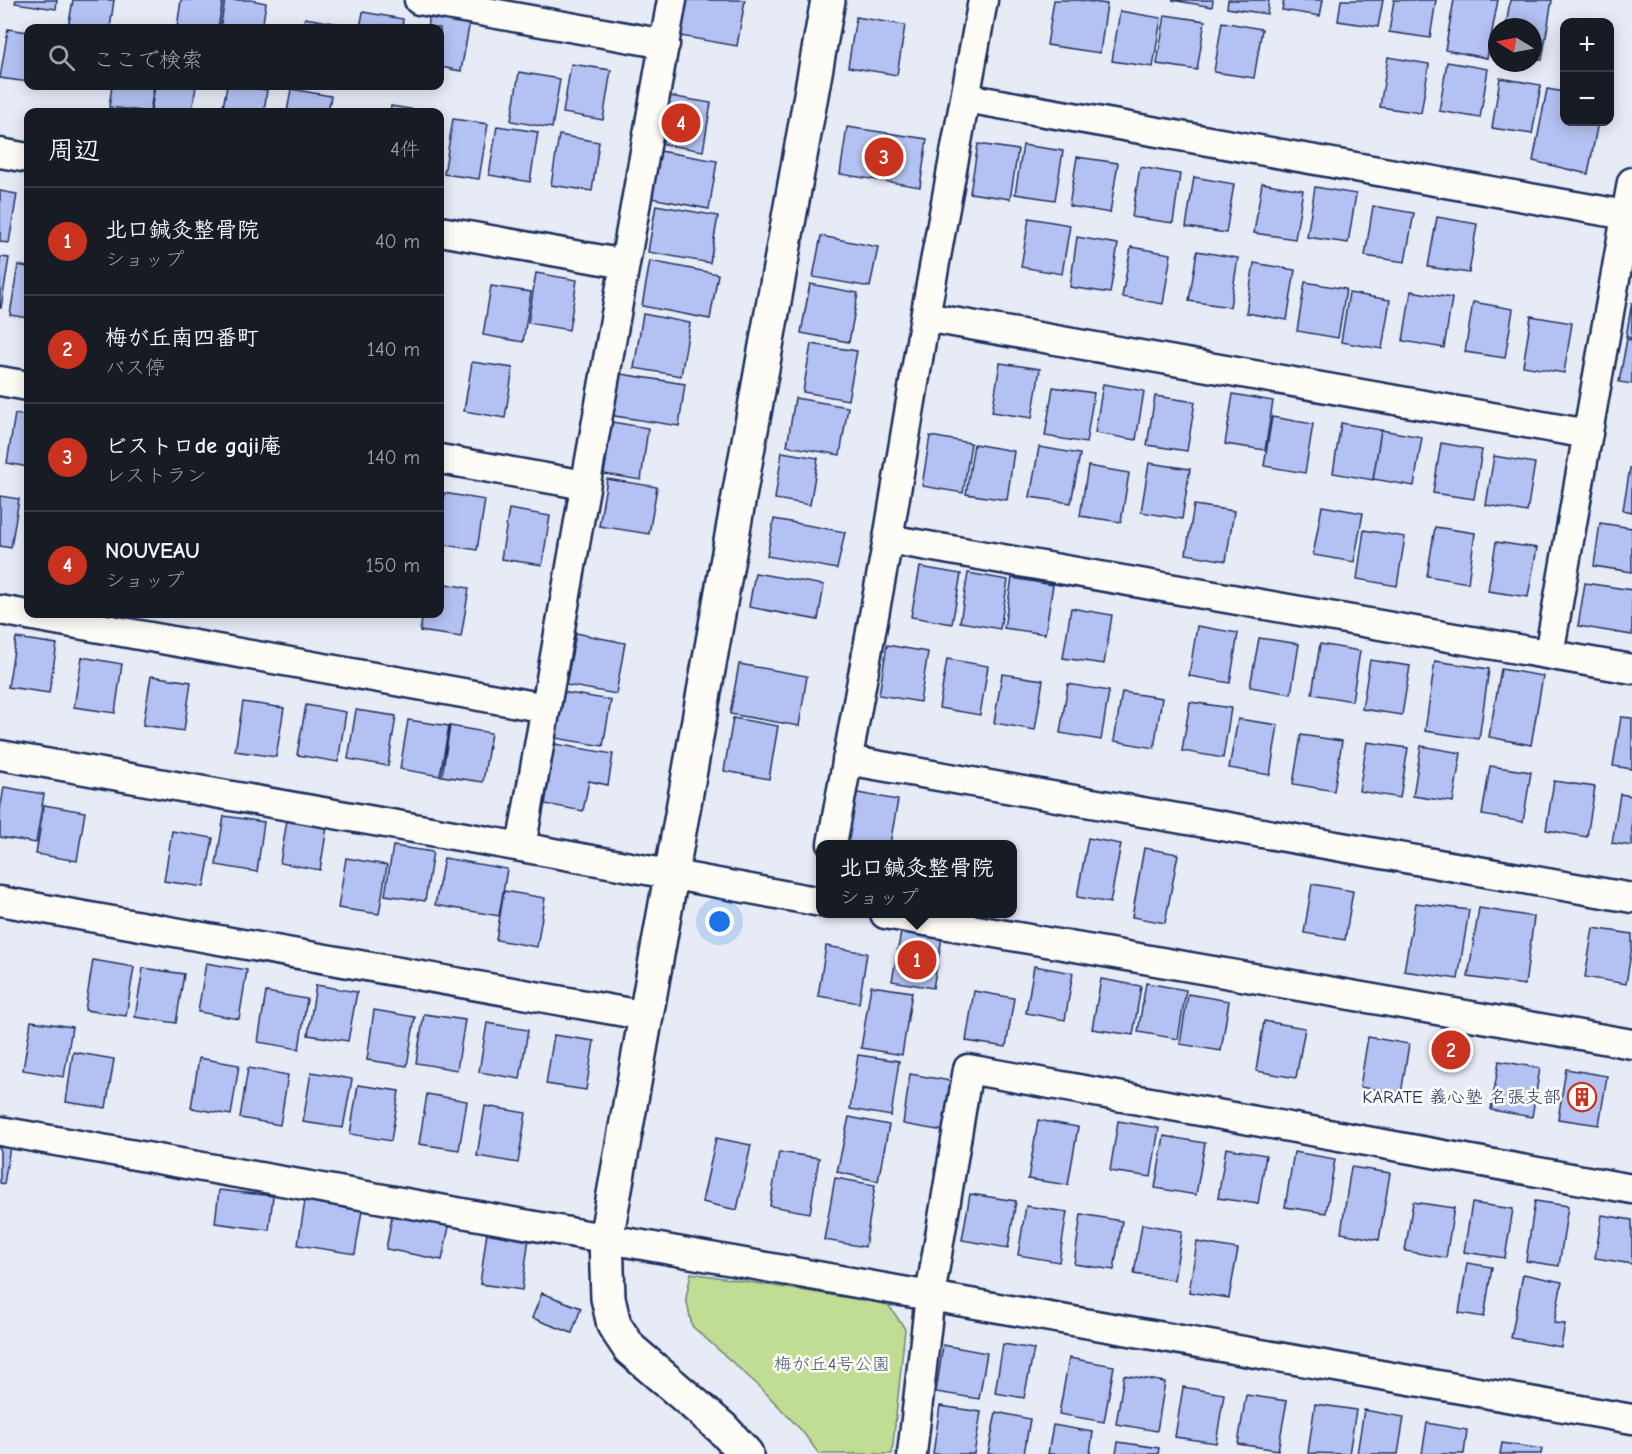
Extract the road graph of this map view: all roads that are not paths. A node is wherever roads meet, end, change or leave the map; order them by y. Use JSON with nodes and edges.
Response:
{"nodes":[{"id":1,"x":419,"y":0,"type":"edge"},
{"id":2,"x":672,"y":0,"type":"edge"},
{"id":3,"x":828,"y":0,"type":"edge"},
{"id":4,"x":983,"y":0,"type":"edge"},
{"id":5,"x":665,"y":44,"type":"junction"},
{"id":6,"x":966,"y":98,"type":"junction"},
{"id":7,"x":0,"y":153,"type":"edge"},
{"id":8,"x":24,"y":157,"type":"edge"},
{"id":9,"x":1632,"y":182,"type":"edge"},
{"id":10,"x":1626,"y":215,"type":"junction"},
{"id":11,"x":444,"y":232,"type":"edge"},
{"id":12,"x":625,"y":264,"type":"junction"},
{"id":13,"x":925,"y":317,"type":"junction"},
{"id":14,"x":0,"y":381,"type":"edge"},
{"id":15,"x":24,"y":385,"type":"edge"},
{"id":16,"x":1588,"y":434,"type":"junction"},
{"id":17,"x":444,"y":460,"type":"edge"},
{"id":18,"x":585,"y":484,"type":"junction"},
{"id":19,"x":888,"y":539,"type":"junction"},
{"id":20,"x":0,"y":610,"type":"edge"},
{"id":21,"x":24,"y":614,"type":"edge"},
{"id":22,"x":45,"y":618,"type":"edge"},
{"id":23,"x":1549,"y":654,"type":"junction"},
{"id":24,"x":1632,"y":669,"type":"edge"},
{"id":25,"x":546,"y":708,"type":"junction"},
{"id":26,"x":0,"y":755,"type":"edge"},
{"id":27,"x":847,"y":760,"type":"junction"},
{"id":28,"x":832,"y":840,"type":"edge"},
{"id":29,"x":521,"y":847,"type":"junction"},
{"id":30,"x":672,"y":874,"type":"junction"},
{"id":31,"x":1632,"y":898,"type":"edge"},
{"id":32,"x":0,"y":901,"type":"edge"},
{"id":33,"x":816,"y":901,"type":"edge"},
{"id":34,"x":908,"y":918,"type":"edge"},
{"id":35,"x":647,"y":1016,"type":"junction"},
{"id":36,"x":1632,"y":1044,"type":"edge"},
{"id":37,"x":0,"y":1131,"type":"edge"},
{"id":38,"x":1632,"y":1189,"type":"edge"},
{"id":39,"x":606,"y":1239,"type":"junction"},
{"id":40,"x":930,"y":1296,"type":"junction"},
{"id":41,"x":1632,"y":1419,"type":"edge"},
{"id":42,"x":746,"y":1454,"type":"edge"},
{"id":43,"x":912,"y":1454,"type":"edge"}],
"edges":[{"from":1,"to":5,"type":"street"},
{"from":2,"to":5,"type":"street"},
{"from":3,"to":30,"type":"street"},
{"from":4,"to":6,"type":"street"},
{"from":5,"to":12,"type":"street"},
{"from":6,"to":10,"type":"street"},
{"from":6,"to":13,"type":"street"},
{"from":7,"to":8,"type":"street"},
{"from":9,"to":10,"type":"street"},
{"from":10,"to":16,"type":"street"},
{"from":11,"to":12,"type":"street"},
{"from":12,"to":18,"type":"street"},
{"from":13,"to":16,"type":"street"},
{"from":13,"to":19,"type":"street"},
{"from":14,"to":15,"type":"street"},
{"from":16,"to":23,"type":"street"},
{"from":17,"to":18,"type":"street"},
{"from":18,"to":25,"type":"street"},
{"from":19,"to":23,"type":"street"},
{"from":19,"to":27,"type":"street"},
{"from":20,"to":21,"type":"street"},
{"from":22,"to":25,"type":"street"},
{"from":23,"to":24,"type":"street"},
{"from":25,"to":29,"type":"street"},
{"from":26,"to":29,"type":"street"},
{"from":27,"to":28,"type":"street"},
{"from":27,"to":31,"type":"street"},
{"from":29,"to":30,"type":"street"},
{"from":30,"to":33,"type":"street"},
{"from":30,"to":35,"type":"street"},
{"from":32,"to":35,"type":"street"},
{"from":34,"to":36,"type":"street"},
{"from":35,"to":39,"type":"street"},
{"from":37,"to":39,"type":"street"},
{"from":38,"to":40,"type":"street"},
{"from":39,"to":40,"type":"street"},
{"from":39,"to":42,"type":"street"},
{"from":40,"to":41,"type":"street"},
{"from":40,"to":43,"type":"street"}]}
